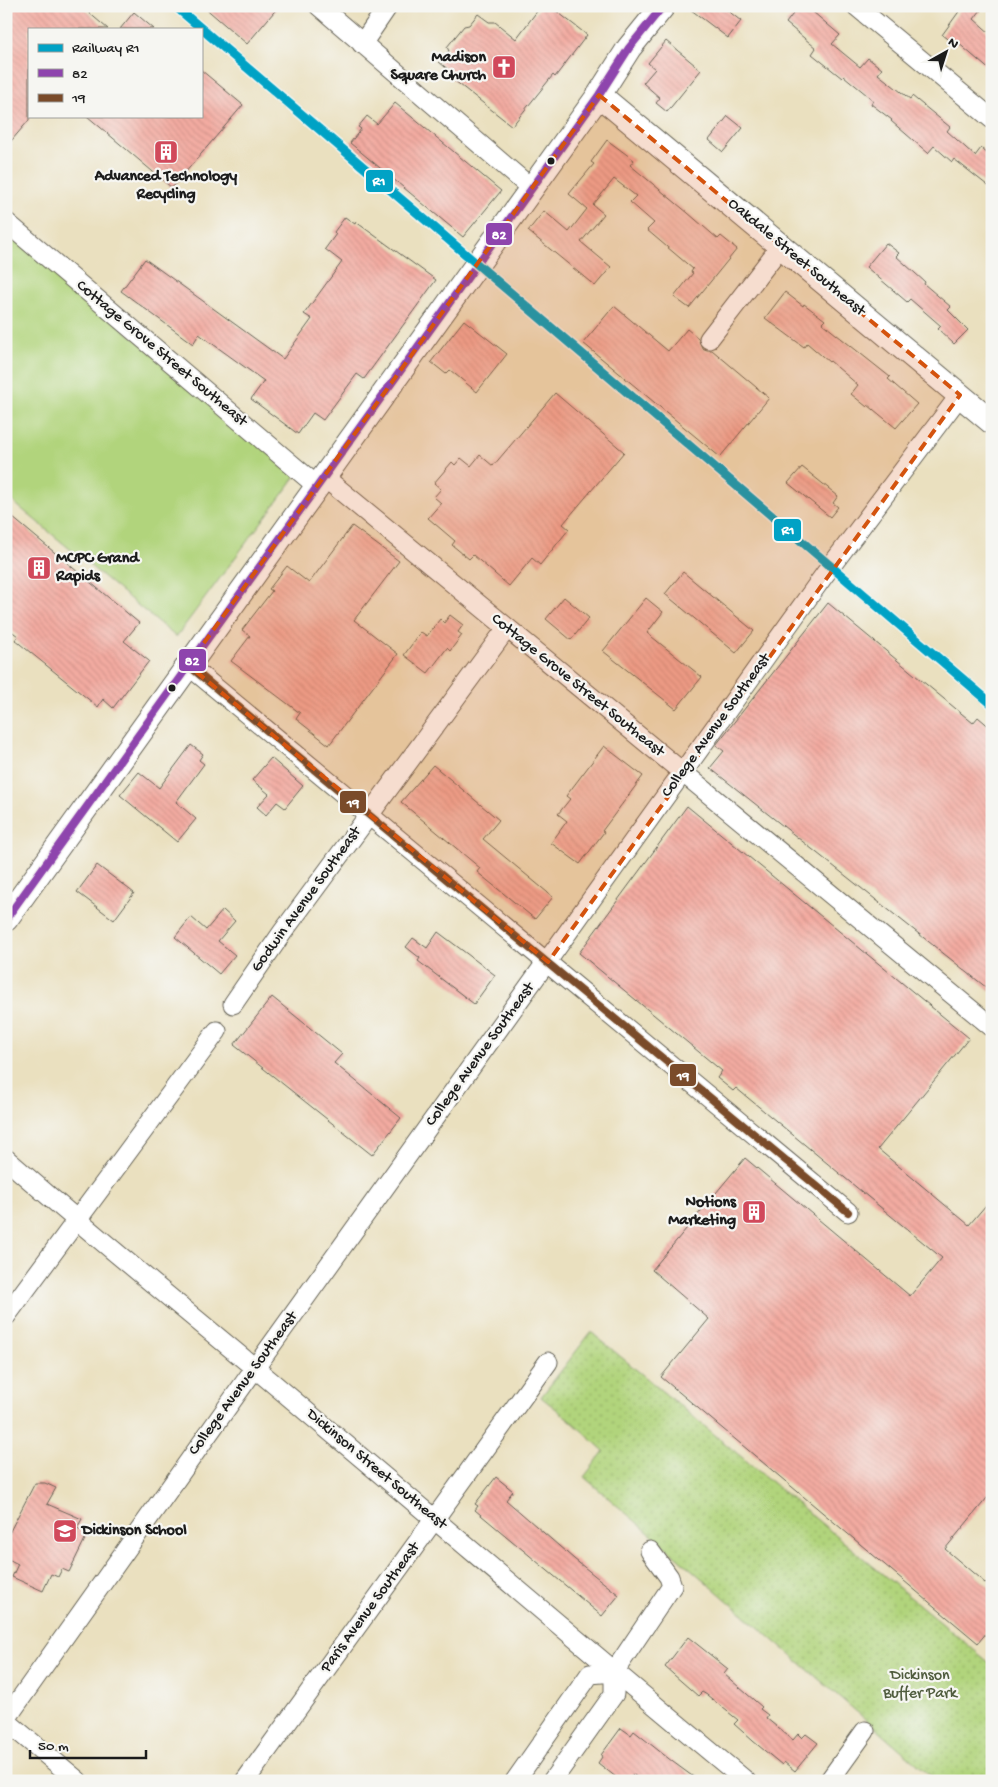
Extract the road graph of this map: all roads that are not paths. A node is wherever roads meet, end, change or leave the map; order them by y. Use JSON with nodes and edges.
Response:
{"nodes":[{"id":1,"x":319,"y":6,"type":"edge"},
{"id":2,"x":388,"y":6,"type":"edge"},
{"id":3,"x":663,"y":6,"type":"edge"},
{"id":4,"x":856,"y":6,"type":"edge"},
{"id":5,"x":362,"y":44,"type":"junction"},
{"id":6,"x":600,"y":95,"type":"junction"},
{"id":7,"x":992,"y":119,"type":"edge"},
{"id":8,"x":532,"y":189,"type":"junction"},
{"id":9,"x":6,"y":222,"type":"edge"},
{"id":10,"x":781,"y":246,"type":"junction"},
{"id":11,"x":708,"y":339,"type":"dead end"},
{"id":12,"x":960,"y":395,"type":"junction"},
{"id":13,"x":992,"y":422,"type":"edge"},
{"id":14,"x":320,"y":482,"type":"junction"},
{"id":15,"x":506,"y":628,"type":"junction"},
{"id":16,"x":188,"y":665,"type":"junction"},
{"id":17,"x":683,"y":773,"type":"junction"},
{"id":18,"x":370,"y":815,"type":"junction"},
{"id":19,"x":6,"y":919,"type":"edge"},
{"id":20,"x":548,"y":962,"type":"junction"},
{"id":21,"x":232,"y":1004,"type":"dead end"},
{"id":22,"x":992,"y":1027,"type":"edge"},
{"id":23,"x":217,"y":1031,"type":"dead end"},
{"id":24,"x":6,"y":1159,"type":"edge"},
{"id":25,"x":848,"y":1212,"type":"dead end"},
{"id":26,"x":76,"y":1220,"type":"junction"},
{"id":27,"x":6,"y":1316,"type":"edge"},
{"id":28,"x":548,"y":1362,"type":"dead end"},
{"id":29,"x":255,"y":1368,"type":"junction"},
{"id":30,"x":435,"y":1520,"type":"junction"},
{"id":31,"x":650,"y":1551,"type":"dead end"},
{"id":32,"x":614,"y":1672,"type":"junction"},
{"id":33,"x":6,"y":1720,"type":"edge"},
{"id":34,"x":865,"y":1731,"type":"dead end"},
{"id":35,"x":78,"y":1781,"type":"edge"},
{"id":36,"x":245,"y":1781,"type":"edge"},
{"id":37,"x":515,"y":1781,"type":"edge"},
{"id":38,"x":552,"y":1781,"type":"edge"},
{"id":39,"x":746,"y":1781,"type":"edge"},
{"id":40,"x":829,"y":1781,"type":"edge"}],
"edges":[{"from":1,"to":5,"type":"street"},
{"from":2,"to":5,"type":"street"},
{"from":3,"to":6,"type":"street"},
{"from":4,"to":7,"type":"street"},
{"from":5,"to":8,"type":"street"},
{"from":6,"to":8,"type":"street"},
{"from":6,"to":10,"type":"street","name":"Oakdale Street Southeast"},
{"from":8,"to":14,"type":"street"},
{"from":9,"to":14,"type":"street","name":"Cottage Grove Street Southeast"},
{"from":10,"to":11,"type":"street"},
{"from":10,"to":12,"type":"street","name":"Oakdale Street Southeast"},
{"from":12,"to":13,"type":"street","name":"Oakdale Street Southeast"},
{"from":12,"to":17,"type":"street","name":"College Avenue Southeast"},
{"from":14,"to":15,"type":"street","name":"Cottage Grove Street Southeast"},
{"from":14,"to":16,"type":"street"},
{"from":15,"to":17,"type":"street","name":"Cottage Grove Street Southeast"},
{"from":15,"to":18,"type":"street","name":"Godwin Avenue Southeast"},
{"from":16,"to":18,"type":"street"},
{"from":16,"to":19,"type":"street"},
{"from":17,"to":20,"type":"street","name":"College Avenue Southeast"},
{"from":17,"to":22,"type":"street","name":"Cottage Grove Street Southeast"},
{"from":18,"to":20,"type":"street"},
{"from":18,"to":21,"type":"street","name":"Godwin Avenue Southeast"},
{"from":20,"to":25,"type":"street"},
{"from":20,"to":29,"type":"street","name":"College Avenue Southeast"},
{"from":23,"to":26,"type":"street"},
{"from":24,"to":26,"type":"street","name":"Dickinson Street Southeast"},
{"from":26,"to":27,"type":"street"},
{"from":26,"to":29,"type":"street","name":"Dickinson Street Southeast"},
{"from":28,"to":30,"type":"street","name":"Paris Avenue Southeast"},
{"from":29,"to":30,"type":"street","name":"Dickinson Street Southeast"},
{"from":29,"to":33,"type":"street","name":"College Avenue Southeast"},
{"from":30,"to":32,"type":"street","name":"Dickinson Street Southeast"},
{"from":30,"to":36,"type":"street","name":"Paris Avenue Southeast"},
{"from":31,"to":32,"type":"street"},
{"from":32,"to":37,"type":"street"},
{"from":32,"to":38,"type":"street"},
{"from":32,"to":39,"type":"street","name":"Dickinson Street Southeast"},
{"from":33,"to":35,"type":"street"},
{"from":34,"to":40,"type":"street"}]}
